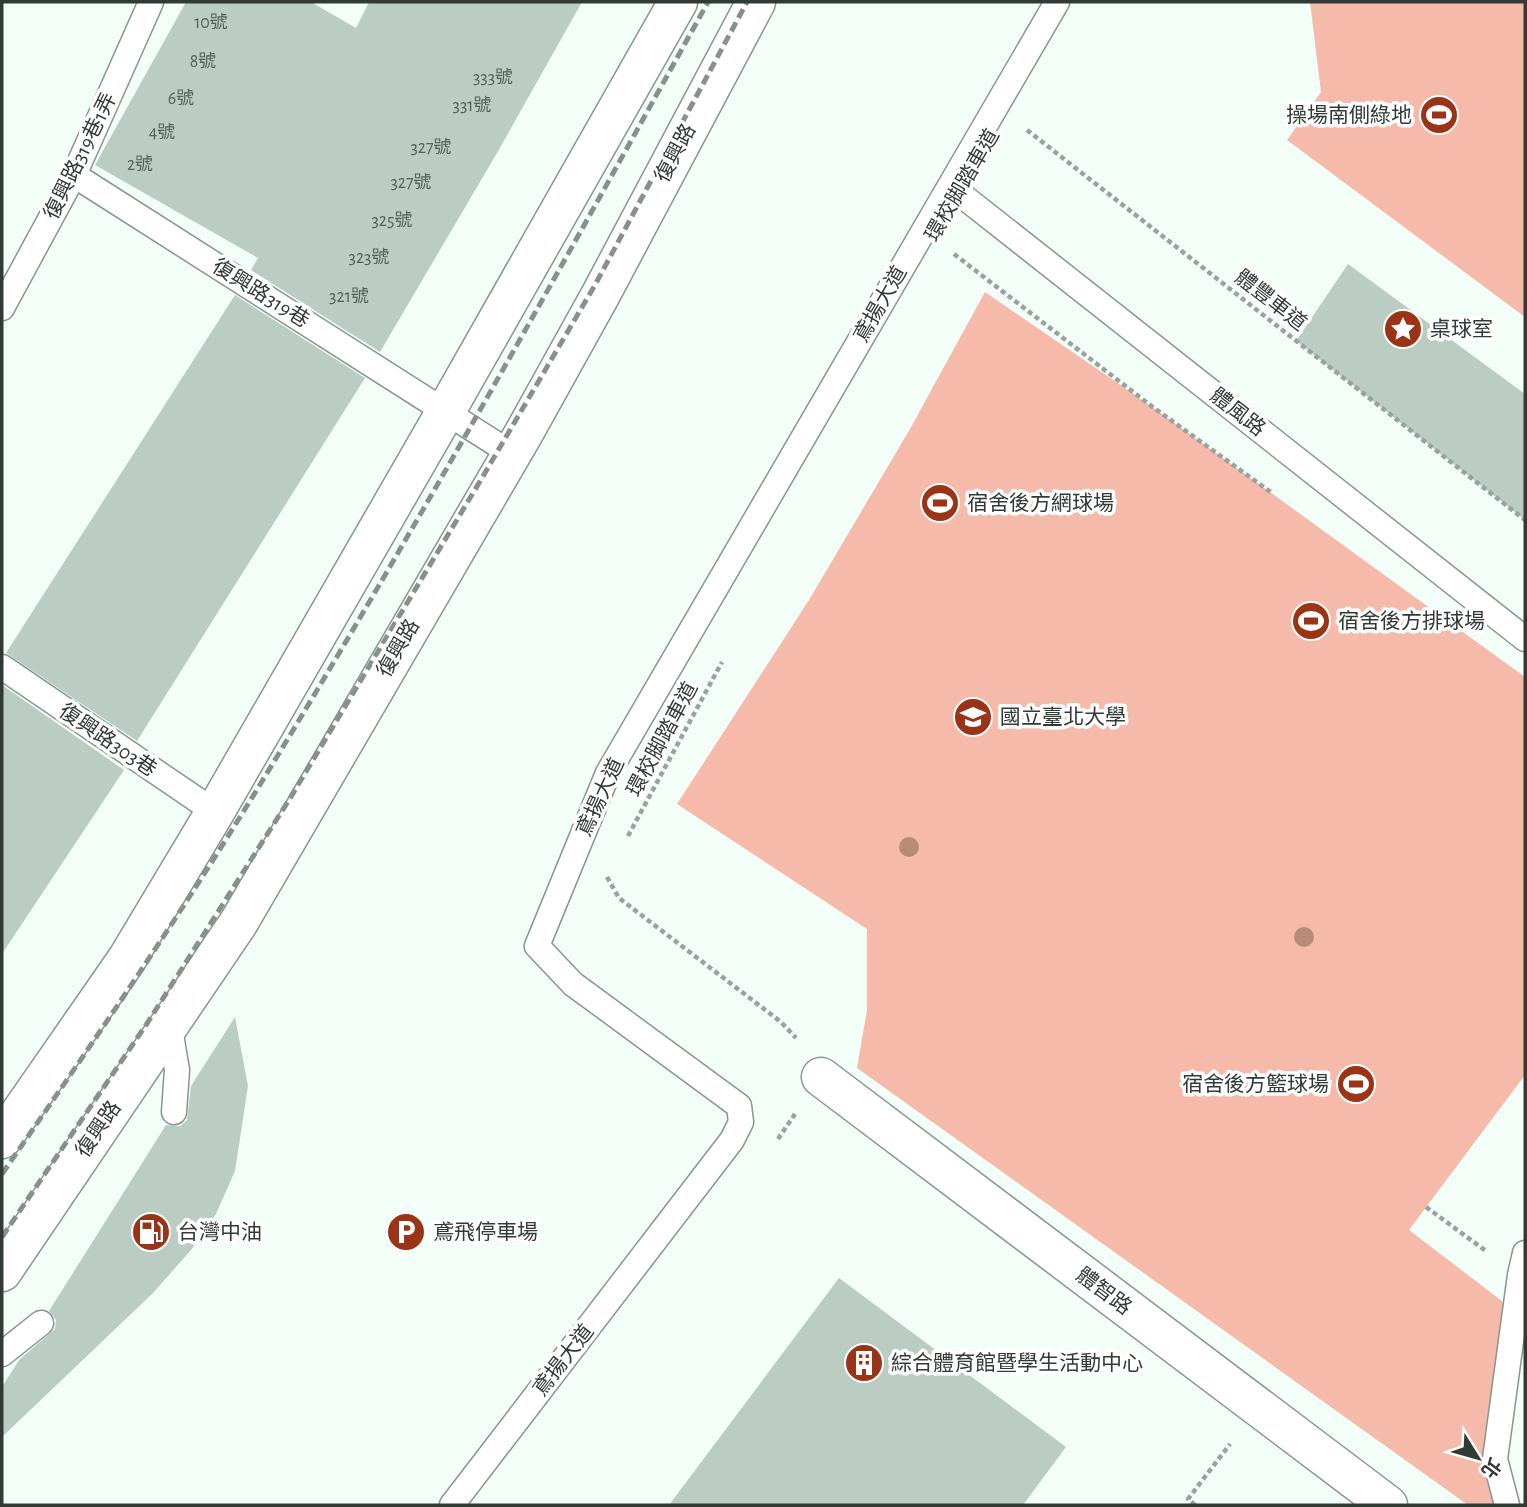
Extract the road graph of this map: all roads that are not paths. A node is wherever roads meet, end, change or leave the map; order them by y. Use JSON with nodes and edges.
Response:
{"nodes":[{"id":1,"x":151,"y":2,"type":"edge"},
{"id":2,"x":678,"y":2,"type":"edge"},
{"id":3,"x":757,"y":2,"type":"edge"},
{"id":4,"x":1057,"y":2,"type":"edge"},
{"id":5,"x":74,"y":175,"type":"junction"},
{"id":6,"x":950,"y":186,"type":"junction"},
{"id":7,"x":2,"y":308,"type":"edge"},
{"id":8,"x":446,"y":411,"type":"junction"},
{"id":9,"x":512,"y":454,"type":"junction"},
{"id":10,"x":1525,"y":639,"type":"edge"},
{"id":11,"x":2,"y":667,"type":"edge"},
{"id":12,"x":215,"y":812,"type":"junction"},
{"id":13,"x":169,"y":1023,"type":"junction"},
{"id":14,"x":821,"y":1077,"type":"road end"},
{"id":15,"x":174,"y":1112,"type":"dead end"},
{"id":16,"x":2,"y":1139,"type":"edge"},
{"id":17,"x":1523,"y":1264,"type":"edge"},
{"id":18,"x":2,"y":1272,"type":"edge"},
{"id":19,"x":41,"y":1324,"type":"dead end"},
{"id":20,"x":2,"y":1354,"type":"edge"},
{"id":21,"x":452,"y":1505,"type":"edge"},
{"id":22,"x":1388,"y":1505,"type":"edge"},
{"id":23,"x":1507,"y":1505,"type":"edge"}],
"edges":[{"from":1,"to":5,"type":"lane","name":"復興路319巷1弄"},
{"from":2,"to":8,"type":"main road"},
{"from":3,"to":9,"type":"main road","name":"復興路"},
{"from":4,"to":6,"type":"lane","name":"鳶揚大道"},
{"from":5,"to":7,"type":"lane","name":"復興路319巷1弄"},
{"from":5,"to":8,"type":"lane","name":"復興路319巷"},
{"from":6,"to":10,"type":"lane","name":"體風路"},
{"from":6,"to":21,"type":"lane","name":"鳶揚大道"},
{"from":8,"to":9,"type":"lane","name":"復興路319巷"},
{"from":8,"to":12,"type":"main road"},
{"from":9,"to":13,"type":"main road","name":"復興路"},
{"from":11,"to":12,"type":"lane","name":"復興路303巷"},
{"from":12,"to":16,"type":"main road"},
{"from":13,"to":15,"type":"lane"},
{"from":13,"to":18,"type":"main road","name":"復興路"},
{"from":14,"to":22,"type":"main road","name":"體智路"},
{"from":17,"to":23,"type":"lane"},
{"from":19,"to":20,"type":"lane"}]}
